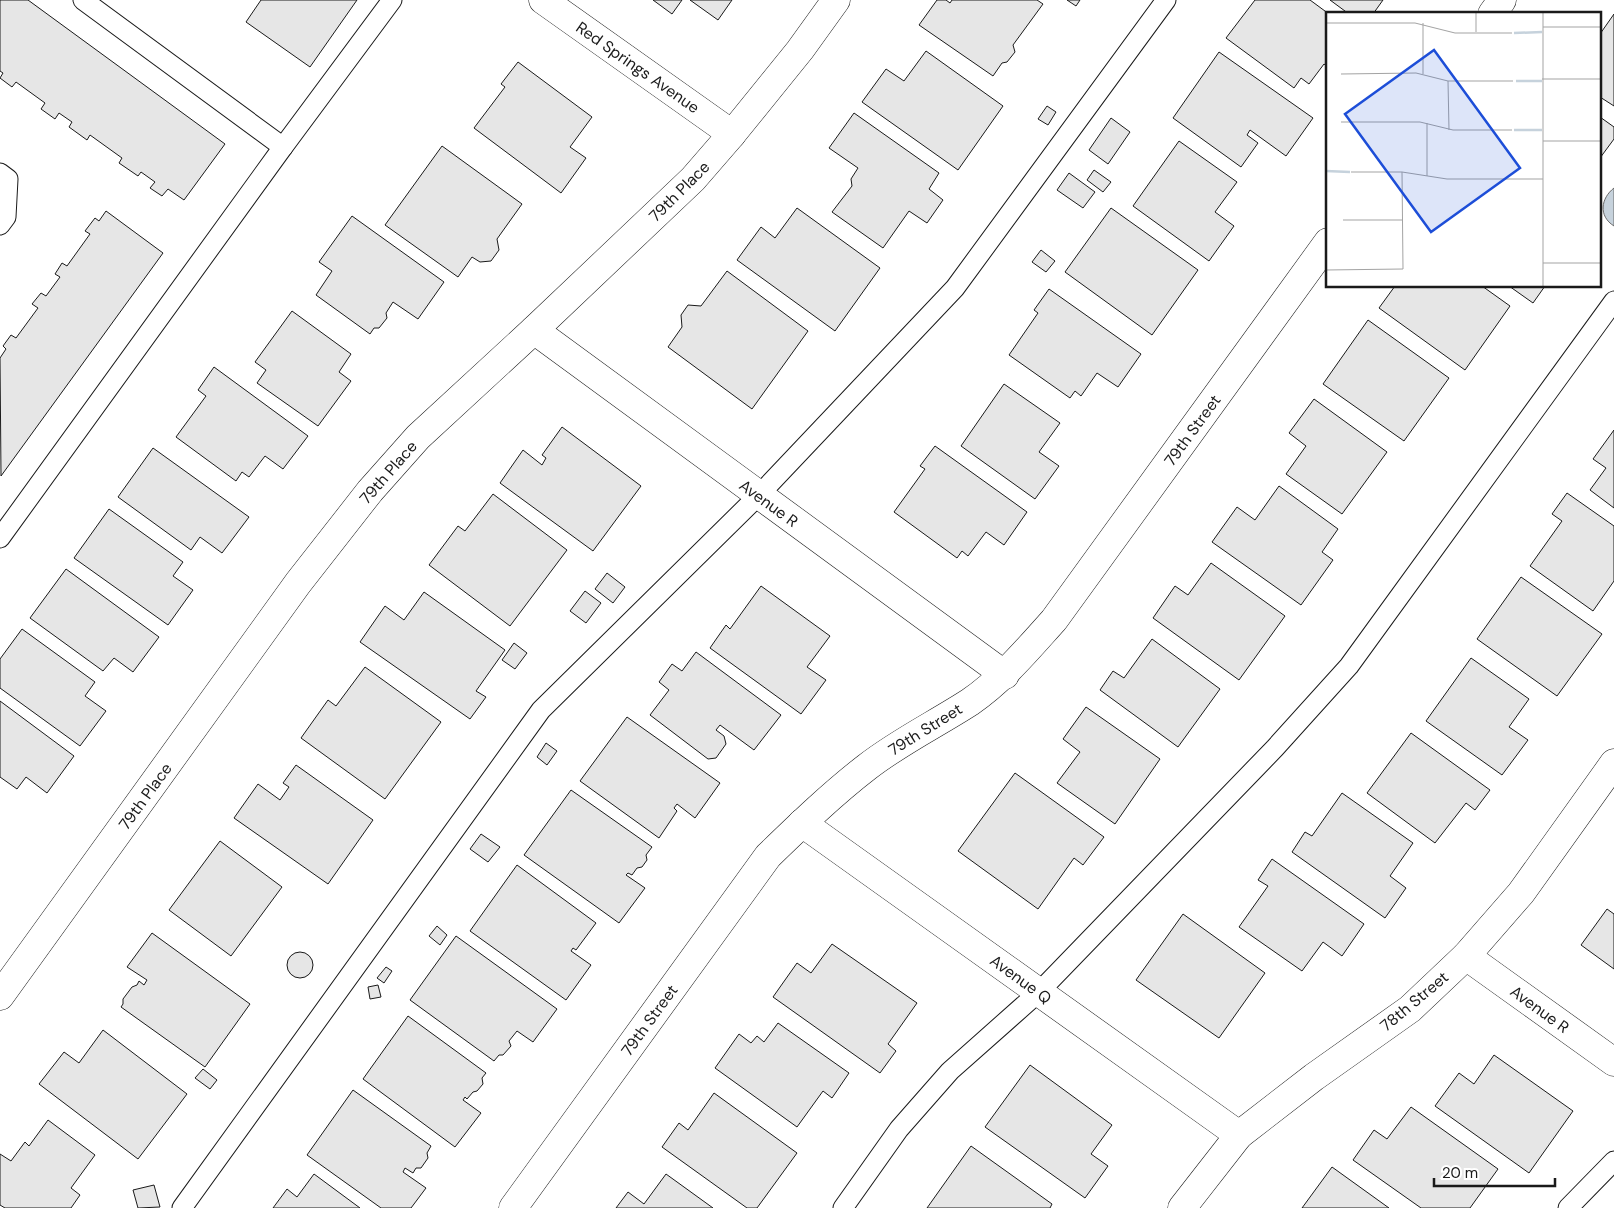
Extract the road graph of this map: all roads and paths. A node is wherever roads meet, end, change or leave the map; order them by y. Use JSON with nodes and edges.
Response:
{"nodes":[{"id":1,"x":83,"y":0,"type":"edge"},
{"id":2,"x":392,"y":0,"type":"edge"},
{"id":3,"x":543,"y":0,"type":"edge"},
{"id":4,"x":836,"y":0,"type":"edge"},
{"id":5,"x":1166,"y":0,"type":"edge"},
{"id":6,"x":1502,"y":0,"type":"edge"},
{"id":7,"x":1493,"y":12,"type":"edge"},
{"id":8,"x":732,"y":134,"type":"junction"},
{"id":9,"x":283,"y":147,"type":"junction"},
{"id":10,"x":0,"y":173,"type":"edge"},
{"id":11,"x":0,"y":225,"type":"edge"},
{"id":12,"x":1326,"y":245,"type":"edge"},
{"id":13,"x":1614,"y":301,"type":"edge"},
{"id":14,"x":534,"y":330,"type":"junction"},
{"id":15,"x":758,"y":495,"type":"junction"},
{"id":16,"x":0,"y":538,"type":"edge"},
{"id":17,"x":1004,"y":675,"type":"junction"},
{"id":18,"x":1614,"y":763,"type":"edge"},
{"id":19,"x":802,"y":823,"type":"junction"},
{"id":20,"x":1466,"y":956,"type":"junction"},
{"id":21,"x":1039,"y":992,"type":"junction"},
{"id":22,"x":0,"y":996,"type":"edge"},
{"id":23,"x":1614,"y":1062,"type":"edge"},
{"id":24,"x":1239,"y":1135,"type":"junction"},
{"id":25,"x":1614,"y":1161,"type":"edge"},
{"id":26,"x":182,"y":1208,"type":"edge"},
{"id":27,"x":512,"y":1208,"type":"edge"},
{"id":28,"x":843,"y":1208,"type":"edge"},
{"id":29,"x":1182,"y":1208,"type":"edge"},
{"id":30,"x":1568,"y":1208,"type":"edge"}],
"edges":[{"from":1,"to":9,"type":"lane"},
{"from":2,"to":9,"type":"lane"},
{"from":3,"to":8,"type":"street","name":"Red Springs Avenue"},
{"from":4,"to":8,"type":"street","name":"79th Place"},
{"from":5,"to":15,"type":"lane"},
{"from":6,"to":7,"type":"street"},
{"from":8,"to":14,"type":"street","name":"79th Place"},
{"from":9,"to":16,"type":"lane"},
{"from":10,"to":11,"type":"lane"},
{"from":12,"to":17,"type":"street","name":"79th Street"},
{"from":13,"to":21,"type":"lane"},
{"from":14,"to":15,"type":"street","name":"Avenue R"},
{"from":14,"to":22,"type":"street","name":"79th Place"},
{"from":15,"to":17,"type":"street","name":"Avenue R"},
{"from":15,"to":26,"type":"lane"},
{"from":17,"to":19,"type":"street","name":"79th Street"},
{"from":18,"to":20,"type":"street","name":"78th Street"},
{"from":19,"to":21,"type":"street","name":"Avenue Q"},
{"from":19,"to":27,"type":"street","name":"79th Street"},
{"from":20,"to":23,"type":"street","name":"Avenue R"},
{"from":20,"to":24,"type":"street","name":"78th Street"},
{"from":21,"to":24,"type":"street","name":"Avenue Q"},
{"from":21,"to":28,"type":"lane"},
{"from":24,"to":29,"type":"street","name":"78th Street"},
{"from":25,"to":30,"type":"lane"}]}
